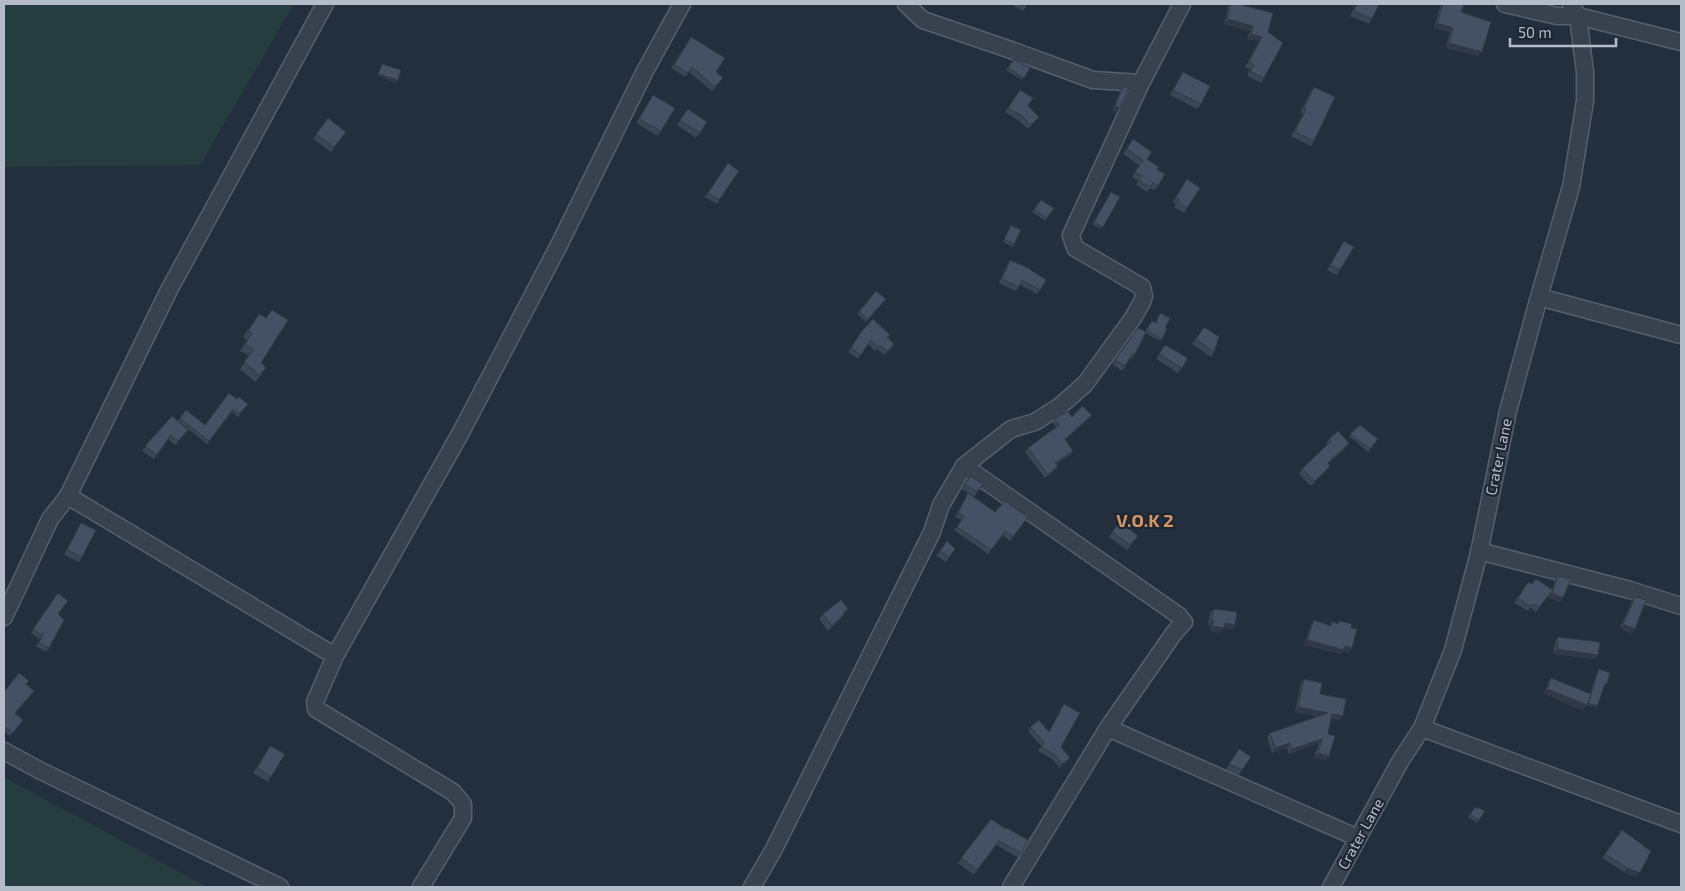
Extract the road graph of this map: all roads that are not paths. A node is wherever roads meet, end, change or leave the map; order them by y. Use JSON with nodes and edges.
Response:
{"nodes":[{"id":1,"x":325,"y":4,"type":"edge"},
{"id":2,"x":682,"y":4,"type":"edge"},
{"id":3,"x":906,"y":4,"type":"edge"},
{"id":4,"x":1182,"y":4,"type":"edge"},
{"id":5,"x":1505,"y":4,"type":"edge"},
{"id":6,"x":1574,"y":10,"type":"edge"},
{"id":7,"x":1681,"y":42,"type":"edge"},
{"id":8,"x":1140,"y":83,"type":"junction"},
{"id":9,"x":1539,"y":297,"type":"junction"},
{"id":10,"x":1681,"y":335,"type":"edge"},
{"id":11,"x":964,"y":466,"type":"junction"},
{"id":12,"x":68,"y":496,"type":"junction"},
{"id":13,"x":1479,"y":551,"type":"junction"},
{"id":14,"x":1681,"y":606,"type":"edge"},
{"id":15,"x":4,"y":617,"type":"edge"},
{"id":16,"x":335,"y":656,"type":"junction"},
{"id":17,"x":1108,"y":728,"type":"junction"},
{"id":18,"x":1422,"y":728,"type":"junction"},
{"id":19,"x":4,"y":751,"type":"edge"},
{"id":20,"x":1681,"y":824,"type":"edge"},
{"id":21,"x":1358,"y":838,"type":"junction"},
{"id":22,"x":280,"y":887,"type":"edge"},
{"id":23,"x":421,"y":887,"type":"edge"},
{"id":24,"x":752,"y":887,"type":"edge"},
{"id":25,"x":1011,"y":887,"type":"edge"},
{"id":26,"x":1331,"y":887,"type":"edge"}],
"edges":[{"from":1,"to":12,"type":"street"},
{"from":2,"to":16,"type":"street"},
{"from":3,"to":8,"type":"street"},
{"from":4,"to":8,"type":"street"},
{"from":5,"to":6,"type":"street"},
{"from":6,"to":7,"type":"street"},
{"from":6,"to":9,"type":"street","name":"Crater Lane"},
{"from":8,"to":11,"type":"street"},
{"from":9,"to":10,"type":"street"},
{"from":9,"to":13,"type":"street","name":"Crater Lane"},
{"from":11,"to":17,"type":"street"},
{"from":11,"to":24,"type":"street"},
{"from":12,"to":15,"type":"street"},
{"from":12,"to":16,"type":"street"},
{"from":13,"to":14,"type":"street"},
{"from":13,"to":18,"type":"street","name":"Crater Lane"},
{"from":16,"to":23,"type":"street"},
{"from":17,"to":21,"type":"street"},
{"from":17,"to":25,"type":"street"},
{"from":18,"to":20,"type":"street"},
{"from":18,"to":21,"type":"street","name":"Crater Lane"},
{"from":19,"to":22,"type":"street"},
{"from":21,"to":26,"type":"street","name":"Crater Lane"}]}
